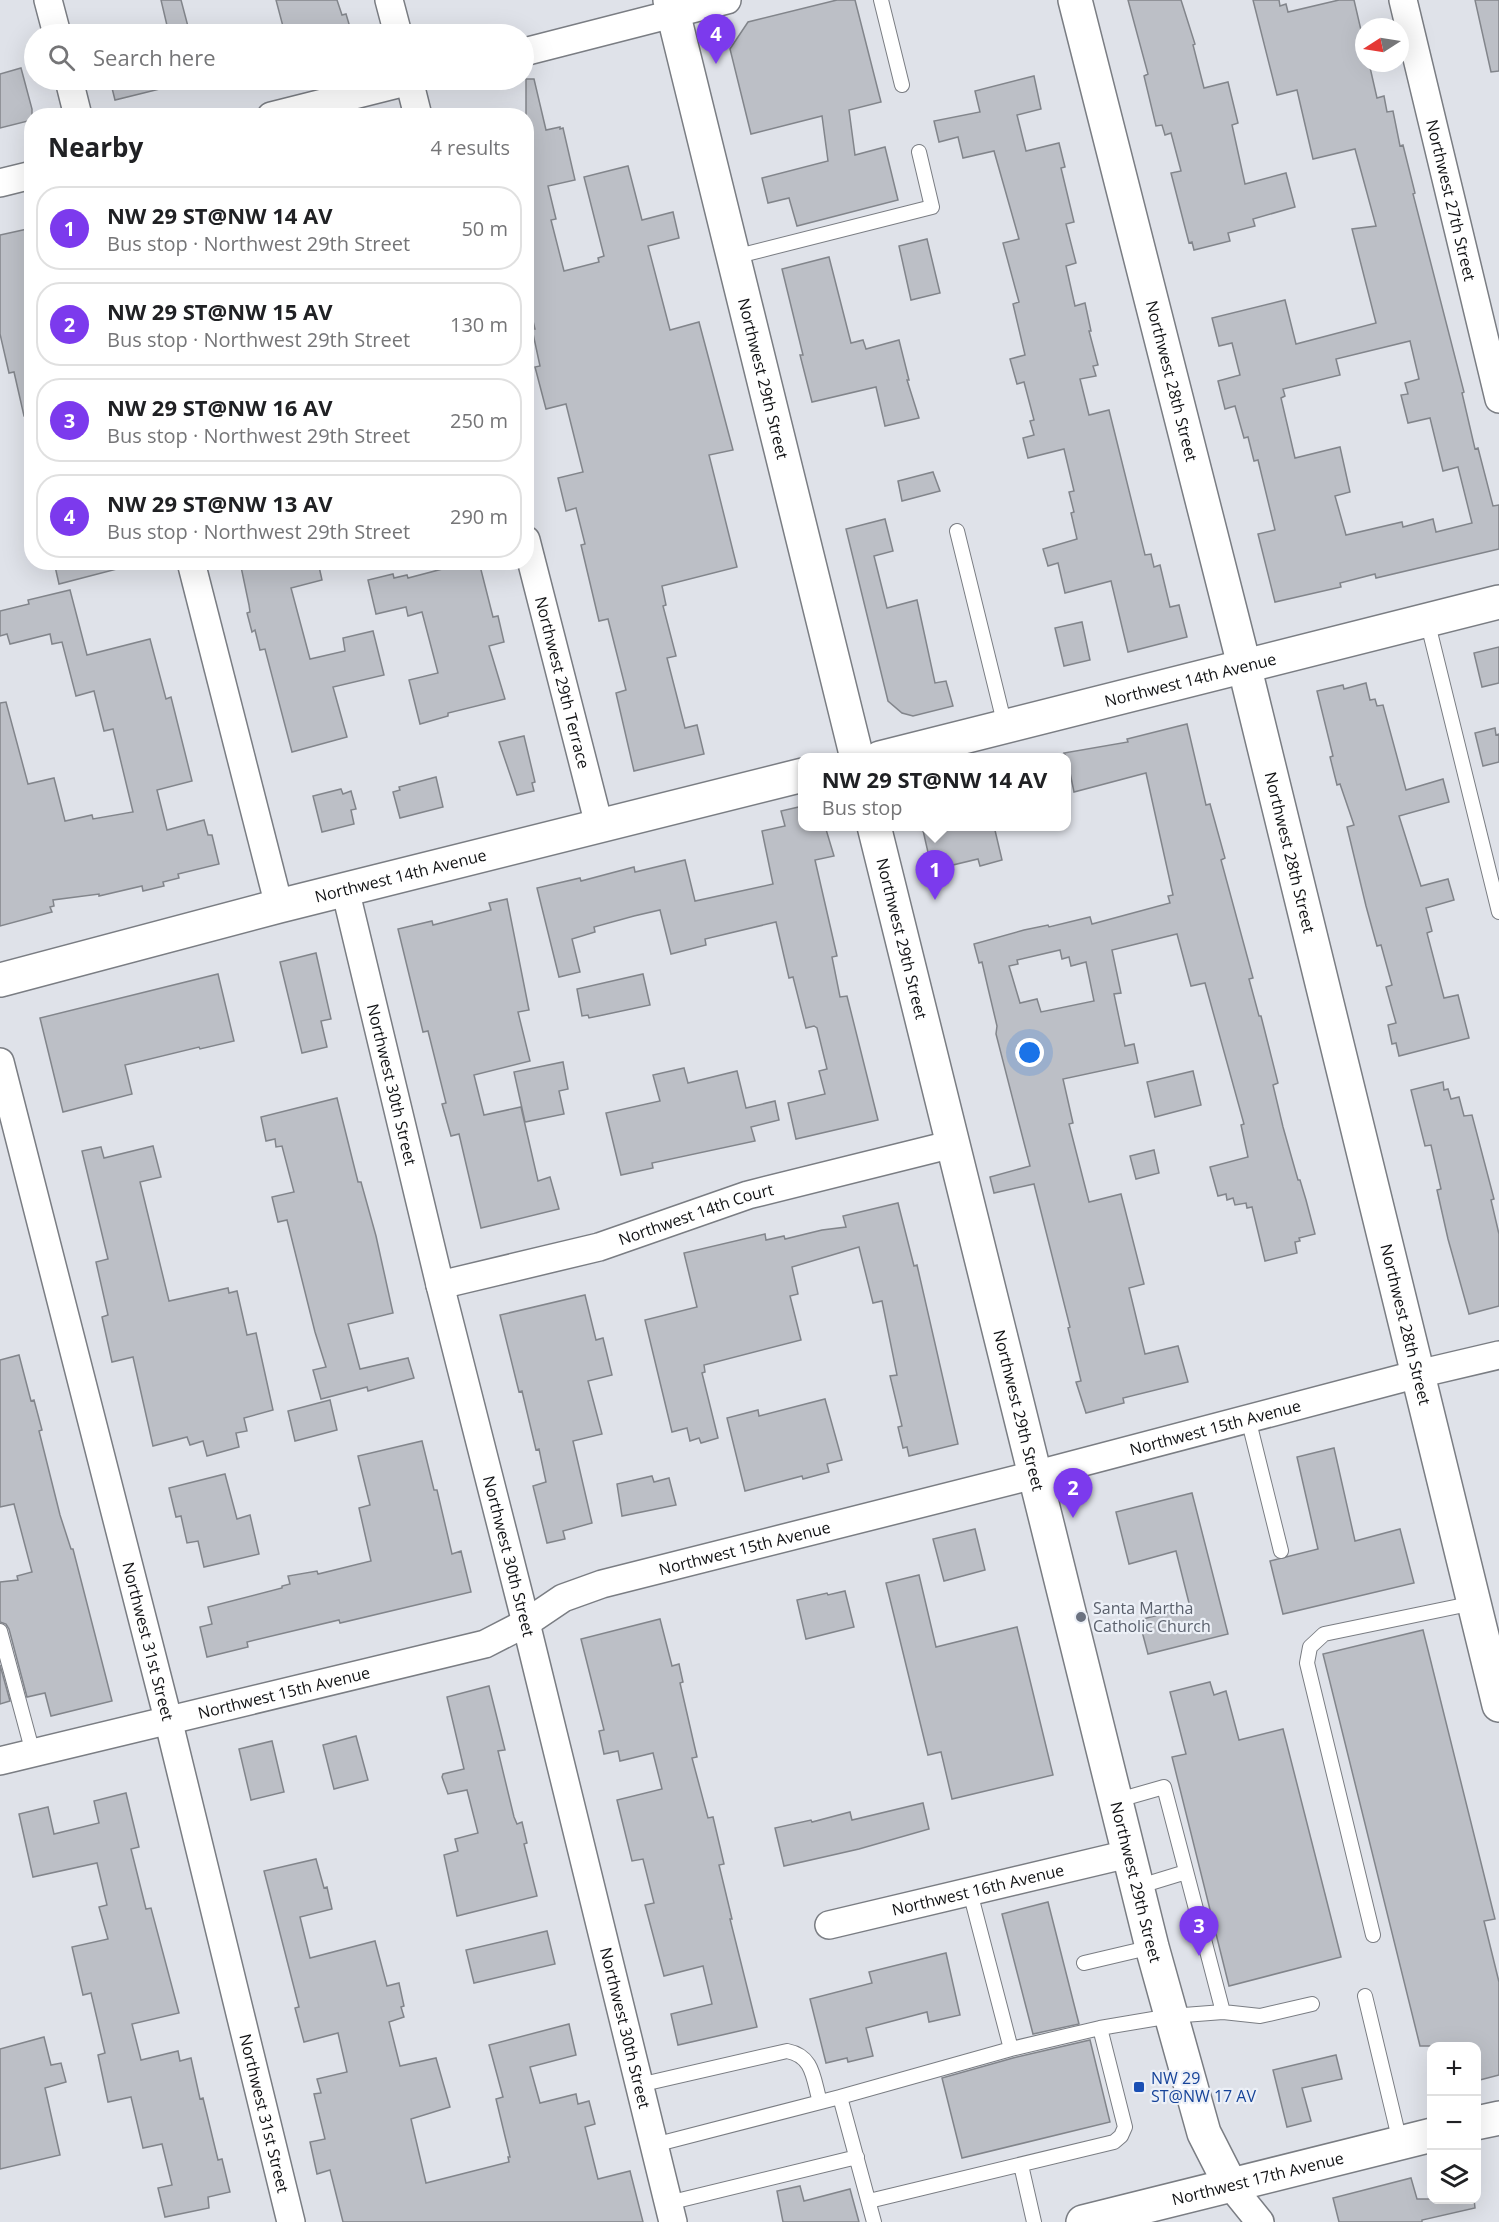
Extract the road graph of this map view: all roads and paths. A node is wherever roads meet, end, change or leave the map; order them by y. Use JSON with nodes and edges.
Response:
{"nodes":[{"id":1,"x":48,"y":0,"type":"edge"},
{"id":2,"x":389,"y":0,"type":"edge"},
{"id":3,"x":727,"y":0,"type":"edge"},
{"id":4,"x":881,"y":0,"type":"edge"},
{"id":5,"x":1075,"y":0,"type":"edge"},
{"id":6,"x":1403,"y":0,"type":"edge"},
{"id":7,"x":672,"y":7,"type":"edge"},
{"id":8,"x":54,"y":24,"type":"edge"},
{"id":9,"x":395,"y":24,"type":"edge"},
{"id":10,"x":534,"y":49,"type":"edge"},
{"id":11,"x":902,"y":85,"type":"dead end"},
{"id":12,"x":72,"y":90,"type":"edge"},
{"id":13,"x":372,"y":90,"type":"edge"},
{"id":14,"x":413,"y":90,"type":"edge"},
{"id":15,"x":76,"y":108,"type":"edge"},
{"id":16,"x":302,"y":108,"type":"edge"},
{"id":17,"x":416,"y":108,"type":"edge"},
{"id":18,"x":919,"y":152,"type":"dead end"},
{"id":19,"x":24,"y":178,"type":"edge"},
{"id":20,"x":0,"y":183,"type":"edge"},
{"id":21,"x":734,"y":258,"type":"junction"},
{"id":22,"x":1499,"y":399,"type":"edge"},
{"id":23,"x":957,"y":531,"type":"dead end"},
{"id":24,"x":193,"y":570,"type":"edge"},
{"id":25,"x":534,"y":570,"type":"edge"},
{"id":26,"x":1499,"y":602,"type":"edge"},
{"id":27,"x":1427,"y":620,"type":"junction"},
{"id":28,"x":1244,"y":665,"type":"junction"},
{"id":29,"x":1005,"y":726,"type":"junction"},
{"id":30,"x":856,"y":753,"type":"edge"},
{"id":31,"x":900,"y":753,"type":"edge"},
{"id":32,"x":798,"y":776,"type":"edge"},
{"id":33,"x":599,"y":825,"type":"junction"},
{"id":34,"x":875,"y":831,"type":"edge"},
{"id":35,"x":345,"y":889,"type":"junction"},
{"id":36,"x":279,"y":906,"type":"junction"},
{"id":37,"x":1499,"y":912,"type":"edge"},
{"id":38,"x":0,"y":980,"type":"edge"},
{"id":39,"x":0,"y":1062,"type":"edge"},
{"id":40,"x":953,"y":1144,"type":"junction"},
{"id":41,"x":440,"y":1285,"type":"junction"},
{"id":42,"x":1499,"y":1355,"type":"edge"},
{"id":43,"x":1418,"y":1374,"type":"junction"},
{"id":44,"x":1248,"y":1419,"type":"junction"},
{"id":45,"x":1034,"y":1475,"type":"junction"},
{"id":46,"x":1281,"y":1551,"type":"dead end"},
{"id":47,"x":1474,"y":1603,"type":"junction"},
{"id":48,"x":526,"y":1623,"type":"junction"},
{"id":49,"x":0,"y":1631,"type":"edge"},
{"id":50,"x":1499,"y":1705,"type":"edge"},
{"id":51,"x":168,"y":1719,"type":"junction"},
{"id":52,"x":33,"y":1752,"type":"junction"},
{"id":53,"x":0,"y":1761,"type":"edge"},
{"id":54,"x":1115,"y":1801,"type":"junction"},
{"id":55,"x":1128,"y":1854,"type":"junction"},
{"id":56,"x":1186,"y":1872,"type":"junction"},
{"id":57,"x":1136,"y":1887,"type":"junction"},
{"id":58,"x":970,"y":1892,"type":"junction"},
{"id":59,"x":829,"y":1925,"type":"dead end"},
{"id":60,"x":1373,"y":1935,"type":"dead end"},
{"id":61,"x":1152,"y":1947,"type":"junction"},
{"id":62,"x":1084,"y":1963,"type":"dead end"},
{"id":63,"x":1365,"y":1996,"type":"dead end"},
{"id":64,"x":1312,"y":2004,"type":"dead end"},
{"id":65,"x":1222,"y":2012,"type":"junction"},
{"id":66,"x":1171,"y":2016,"type":"junction"},
{"id":67,"x":1100,"y":2028,"type":"junction"},
{"id":68,"x":1011,"y":2049,"type":"junction"},
{"id":69,"x":639,"y":2085,"type":"junction"},
{"id":70,"x":840,"y":2097,"type":"junction"},
{"id":71,"x":820,"y":2102,"type":"junction"},
{"id":72,"x":1499,"y":2118,"type":"edge"},
{"id":73,"x":1481,"y":2122,"type":"edge"},
{"id":74,"x":1427,"y":2136,"type":"edge"},
{"id":75,"x":1400,"y":2142,"type":"junction"},
{"id":76,"x":654,"y":2145,"type":"junction"},
{"id":77,"x":857,"y":2157,"type":"junction"},
{"id":78,"x":1021,"y":2165,"type":"junction"},
{"id":79,"x":1231,"y":2186,"type":"junction"},
{"id":80,"x":868,"y":2201,"type":"junction"},
{"id":81,"x":670,"y":2212,"type":"edge"},
{"id":82,"x":1132,"y":2216,"type":"edge"},
{"id":83,"x":291,"y":2222,"type":"edge"},
{"id":84,"x":874,"y":2222,"type":"edge"},
{"id":85,"x":1034,"y":2222,"type":"edge"},
{"id":86,"x":1083,"y":2222,"type":"edge"},
{"id":87,"x":1260,"y":2222,"type":"edge"}],
"edges":[{"from":1,"to":8,"type":"street"},
{"from":2,"to":9,"type":"street"},
{"from":3,"to":7,"type":"street"},
{"from":4,"to":11,"type":"lane"},
{"from":5,"to":28,"type":"street","name":"Northwest 28th Street"},
{"from":6,"to":22,"type":"street","name":"Northwest 27th Street"},
{"from":7,"to":10,"type":"street"},
{"from":7,"to":21,"type":"street","name":"Northwest 29th Street"},
{"from":12,"to":15,"type":"street"},
{"from":13,"to":16,"type":"street"},
{"from":14,"to":17,"type":"street"},
{"from":18,"to":21,"type":"lane"},
{"from":19,"to":20,"type":"street"},
{"from":21,"to":30,"type":"street","name":"Northwest 29th Street"},
{"from":23,"to":29,"type":"lane"},
{"from":24,"to":36,"type":"street"},
{"from":25,"to":33,"type":"street","name":"Northwest 29th Terrace"},
{"from":26,"to":27,"type":"street","name":"Northwest 14th Avenue"},
{"from":27,"to":28,"type":"street","name":"Northwest 14th Avenue"},
{"from":27,"to":37,"type":"lane"},
{"from":28,"to":29,"type":"street","name":"Northwest 14th Avenue"},
{"from":28,"to":43,"type":"street","name":"Northwest 28th Street"},
{"from":29,"to":31,"type":"street","name":"Northwest 14th Avenue"},
{"from":32,"to":33,"type":"street","name":"Northwest 14th Avenue"},
{"from":33,"to":35,"type":"street","name":"Northwest 14th Avenue"},
{"from":34,"to":40,"type":"street","name":"Northwest 29th Street"},
{"from":35,"to":36,"type":"street","name":"Northwest 14th Avenue"},
{"from":35,"to":41,"type":"street","name":"Northwest 30th Street"},
{"from":36,"to":38,"type":"street","name":"Northwest 14th Avenue"},
{"from":39,"to":51,"type":"street","name":"Northwest 31st Street"},
{"from":40,"to":41,"type":"street","name":"Northwest 14th Court"},
{"from":40,"to":45,"type":"street","name":"Northwest 29th Street"},
{"from":41,"to":48,"type":"street","name":"Northwest 30th Street"},
{"from":42,"to":43,"type":"street","name":"Northwest 15th Avenue"},
{"from":43,"to":44,"type":"street","name":"Northwest 15th Avenue"},
{"from":43,"to":47,"type":"street","name":"Northwest 28th Street"},
{"from":44,"to":45,"type":"street","name":"Northwest 15th Avenue"},
{"from":44,"to":46,"type":"lane"},
{"from":45,"to":48,"type":"street","name":"Northwest 15th Avenue"},
{"from":45,"to":54,"type":"street","name":"Northwest 29th Street"},
{"from":47,"to":50,"type":"street","name":"Northwest 28th Street"},
{"from":47,"to":60,"type":"lane"},
{"from":48,"to":51,"type":"street","name":"Northwest 15th Avenue"},
{"from":48,"to":69,"type":"street","name":"Northwest 30th Street"},
{"from":49,"to":52,"type":"lane"},
{"from":51,"to":52,"type":"street","name":"Northwest 15th Avenue"},
{"from":51,"to":83,"type":"street","name":"Northwest 31st Street"},
{"from":52,"to":53,"type":"street","name":"Northwest 15th Avenue"},
{"from":54,"to":55,"type":"street","name":"Northwest 29th Street"},
{"from":54,"to":56,"type":"lane"},
{"from":55,"to":57,"type":"street","name":"Northwest 29th Street"},
{"from":55,"to":58,"type":"street","name":"Northwest 16th Avenue"},
{"from":56,"to":57,"type":"lane"},
{"from":56,"to":65,"type":"lane"},
{"from":57,"to":61,"type":"street","name":"Northwest 29th Street"},
{"from":58,"to":59,"type":"street","name":"Northwest 16th Avenue"},
{"from":58,"to":68,"type":"lane"},
{"from":61,"to":62,"type":"lane"},
{"from":61,"to":66,"type":"street","name":"Northwest 29th Street"},
{"from":63,"to":75,"type":"lane"},
{"from":64,"to":65,"type":"lane"},
{"from":65,"to":66,"type":"lane"},
{"from":66,"to":67,"type":"lane"},
{"from":66,"to":79,"type":"street","name":"Northwest 29th Street"},
{"from":67,"to":68,"type":"lane"},
{"from":67,"to":78,"type":"lane"},
{"from":68,"to":70,"type":"lane"},
{"from":69,"to":71,"type":"lane"},
{"from":69,"to":76,"type":"street","name":"Northwest 30th Street"},
{"from":70,"to":71,"type":"lane"},
{"from":70,"to":77,"type":"lane"},
{"from":71,"to":76,"type":"lane"},
{"from":72,"to":73,"type":"street"},
{"from":74,"to":75,"type":"street","name":"Northwest 17th Avenue"},
{"from":75,"to":79,"type":"street","name":"Northwest 17th Avenue"},
{"from":76,"to":81,"type":"street","name":"Northwest 30th Street"},
{"from":77,"to":80,"type":"lane"},
{"from":77,"to":81,"type":"lane"},
{"from":78,"to":80,"type":"lane"},
{"from":78,"to":85,"type":"lane"},
{"from":79,"to":82,"type":"street","name":"Northwest 17th Avenue"},
{"from":79,"to":87,"type":"street","name":"Northwest 29th Street"},
{"from":80,"to":84,"type":"lane"},
{"from":82,"to":86,"type":"street","name":"Northwest 17th Avenue"}]}
